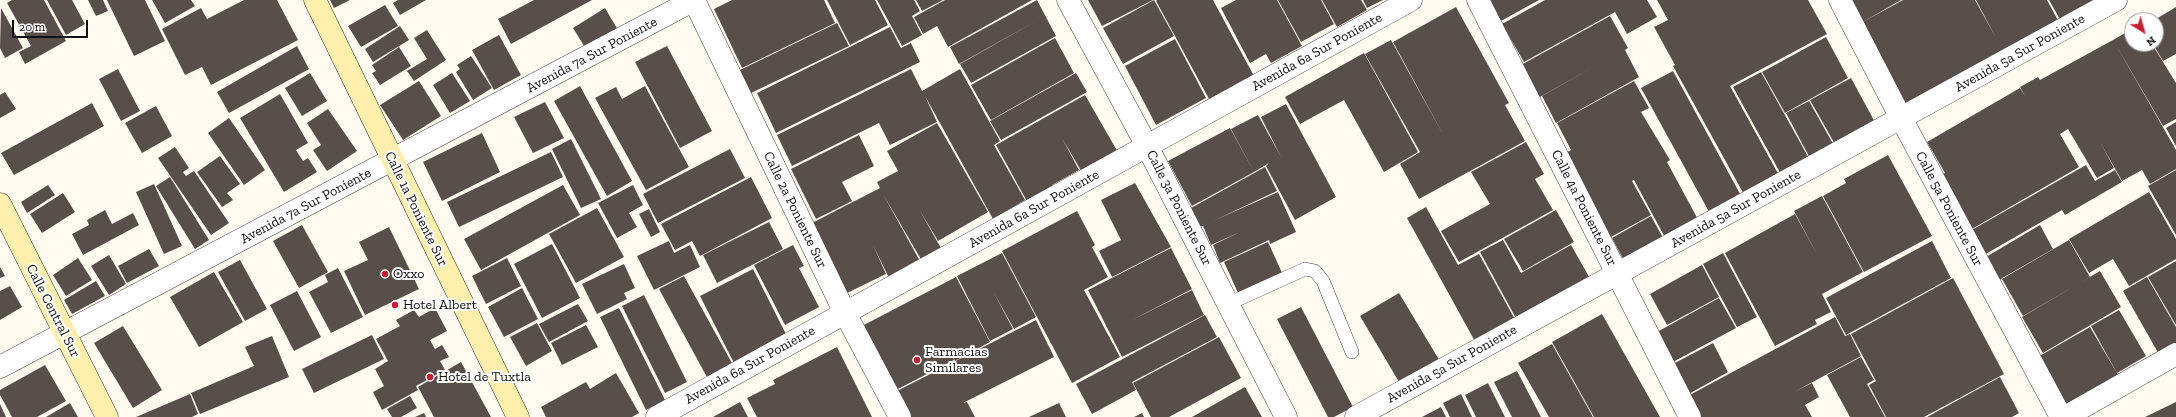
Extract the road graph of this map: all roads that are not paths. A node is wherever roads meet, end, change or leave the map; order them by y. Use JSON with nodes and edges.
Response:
{"nodes":[{"id":1,"x":315,"y":0,"type":"edge"},
{"id":2,"x":694,"y":0,"type":"edge"},
{"id":3,"x":1068,"y":0,"type":"edge"},
{"id":4,"x":1411,"y":0,"type":"edge"},
{"id":5,"x":1478,"y":0,"type":"edge"},
{"id":6,"x":1840,"y":0,"type":"edge"},
{"id":7,"x":2116,"y":0,"type":"edge"},
{"id":8,"x":1901,"y":118,"type":"junction"},
{"id":9,"x":1147,"y":146,"type":"junction"},
{"id":10,"x":393,"y":160,"type":"junction"},
{"id":11,"x":0,"y":204,"type":"edge"},
{"id":12,"x":1618,"y":273,"type":"junction"},
{"id":13,"x":1228,"y":304,"type":"junction"},
{"id":14,"x":845,"y":313,"type":"junction"},
{"id":15,"x":65,"y":334,"type":"junction"},
{"id":16,"x":1352,"y":352,"type":"dead end"},
{"id":17,"x":2176,"y":354,"type":"edge"},
{"id":18,"x":0,"y":367,"type":"edge"},
{"id":19,"x":107,"y":417,"type":"edge"},
{"id":20,"x":518,"y":417,"type":"edge"},
{"id":21,"x":657,"y":417,"type":"edge"},
{"id":22,"x":900,"y":417,"type":"edge"},
{"id":23,"x":1286,"y":417,"type":"edge"},
{"id":24,"x":1356,"y":417,"type":"edge"},
{"id":25,"x":1690,"y":417,"type":"edge"},
{"id":26,"x":2061,"y":417,"type":"edge"},
{"id":27,"x":2065,"y":417,"type":"edge"}],
"edges":[{"from":1,"to":10,"type":"main road","name":"Calle 1a Poniente Sur"},
{"from":2,"to":10,"type":"street","name":"Avenida 7a Sur Poniente"},
{"from":2,"to":14,"type":"street","name":"Calle 2a Poniente Sur"},
{"from":3,"to":9,"type":"street","name":"Calle 3a Poniente Sur"},
{"from":4,"to":9,"type":"street","name":"Avenida 6a Sur Poniente"},
{"from":5,"to":12,"type":"street","name":"Calle 4a Poniente Sur"},
{"from":6,"to":8,"type":"street","name":"Calle 5a Poniente Sur"},
{"from":7,"to":8,"type":"street","name":"Avenida 5a Sur Poniente"},
{"from":8,"to":12,"type":"street","name":"Avenida 5a Sur Poniente"},
{"from":8,"to":26,"type":"street","name":"Calle 5a Poniente Sur"},
{"from":9,"to":13,"type":"street","name":"Calle 3a Poniente Sur"},
{"from":9,"to":14,"type":"street","name":"Avenida 6a Sur Poniente"},
{"from":10,"to":15,"type":"street","name":"Avenida 7a Sur Poniente"},
{"from":10,"to":20,"type":"main road","name":"Calle 1a Poniente Sur"},
{"from":11,"to":15,"type":"main road","name":"Calle Central Sur"},
{"from":12,"to":24,"type":"street","name":"Avenida 5a Sur Poniente"},
{"from":12,"to":25,"type":"street","name":"Calle 4a Poniente Sur"},
{"from":13,"to":16,"type":"lane"},
{"from":13,"to":23,"type":"street","name":"Calle 3a Poniente Sur"},
{"from":14,"to":21,"type":"street","name":"Avenida 6a Sur Poniente"},
{"from":14,"to":22,"type":"street","name":"Calle 2a Poniente Sur"},
{"from":15,"to":18,"type":"street","name":"Avenida 7a Sur Poniente"},
{"from":15,"to":19,"type":"main road","name":"Calle Central Sur"},
{"from":17,"to":27,"type":"street"}]}
